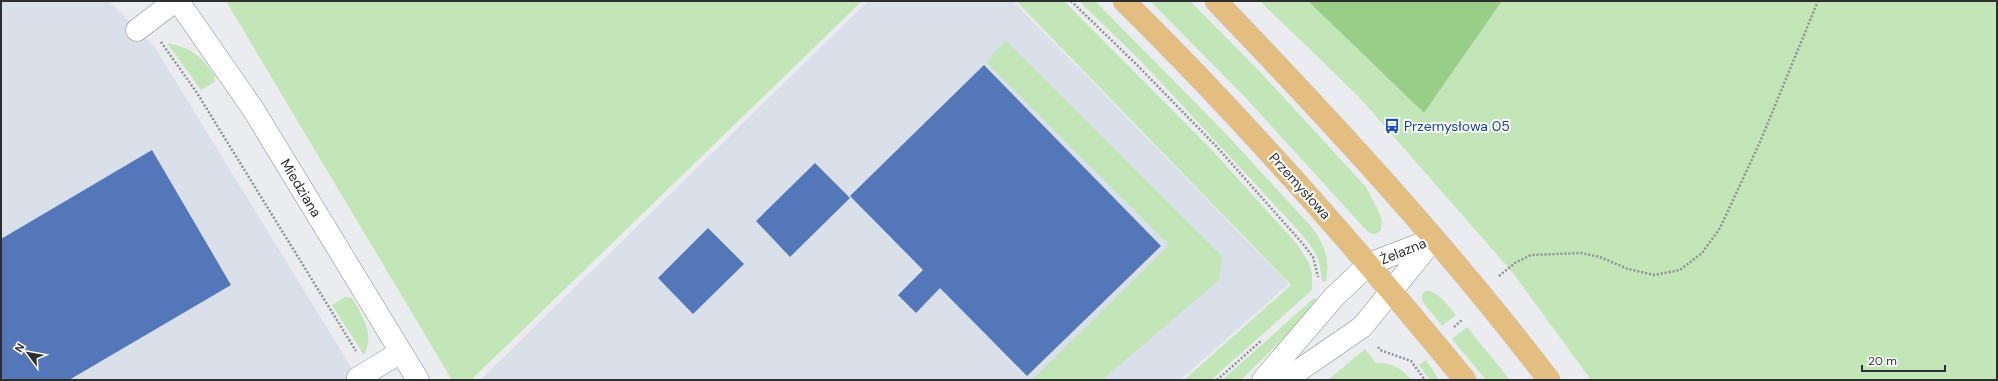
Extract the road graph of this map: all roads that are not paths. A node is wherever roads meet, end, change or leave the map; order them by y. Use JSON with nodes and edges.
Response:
{"nodes":[{"id":1,"x":177,"y":1,"type":"edge"},
{"id":2,"x":1124,"y":1,"type":"edge"},
{"id":3,"x":1216,"y":1,"type":"edge"},
{"id":4,"x":141,"y":26,"type":"road end"},
{"id":5,"x":1434,"y":238,"type":"junction"},
{"id":6,"x":1369,"y":264,"type":"junction"},
{"id":7,"x":1392,"y":291,"type":"junction"},
{"id":8,"x":401,"y":352,"type":"junction"},
{"id":9,"x":363,"y":375,"type":"road end"},
{"id":10,"x":418,"y":380,"type":"edge"},
{"id":11,"x":1263,"y":380,"type":"edge"},
{"id":12,"x":1286,"y":380,"type":"edge"},
{"id":13,"x":1465,"y":380,"type":"edge"},
{"id":14,"x":1549,"y":380,"type":"edge"}],
"edges":[{"from":1,"to":4,"type":"street"},
{"from":1,"to":8,"type":"street","name":"Miedziana"},
{"from":2,"to":6,"type":"main road","name":"Przemysłowa"},
{"from":3,"to":5,"type":"main road"},
{"from":5,"to":6,"type":"street","name":"Żelazna"},
{"from":5,"to":7,"type":"street","name":"Żelazna"},
{"from":5,"to":14,"type":"main road"},
{"from":6,"to":7,"type":"main road","name":"Przemysłowa"},
{"from":6,"to":11,"type":"street","name":"Żelazna"},
{"from":7,"to":12,"type":"street","name":"Żelazna"},
{"from":7,"to":13,"type":"main road","name":"Przemysłowa"},
{"from":8,"to":9,"type":"street"},
{"from":8,"to":10,"type":"street","name":"Miedziana"}]}
